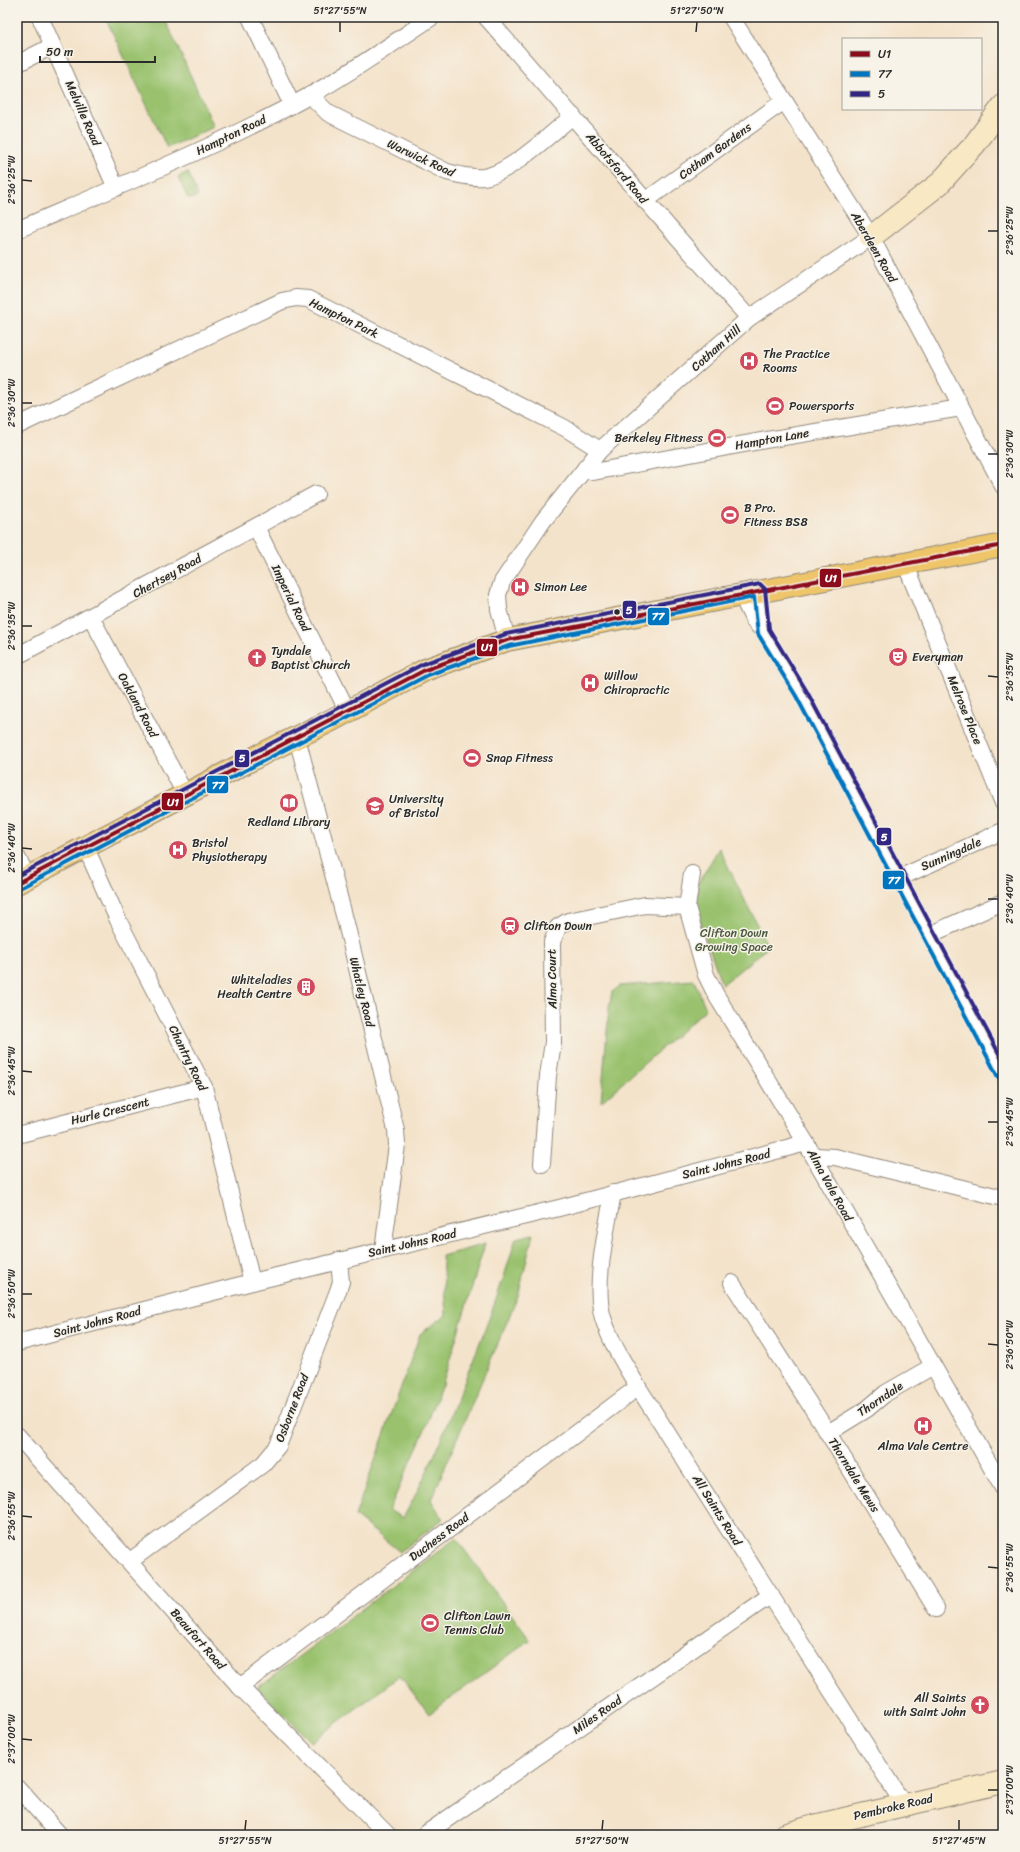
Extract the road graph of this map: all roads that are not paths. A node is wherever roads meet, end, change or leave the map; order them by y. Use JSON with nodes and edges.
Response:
{"nodes":[{"id":1,"x":40,"y":17,"type":"edge"},
{"id":2,"x":250,"y":17,"type":"edge"},
{"id":3,"x":432,"y":17,"type":"edge"},
{"id":4,"x":486,"y":17,"type":"edge"},
{"id":5,"x":731,"y":17,"type":"edge"},
{"id":6,"x":52,"y":46,"type":"junction"},
{"id":7,"x":17,"y":64,"type":"edge"},
{"id":8,"x":310,"y":95,"type":"junction"},
{"id":9,"x":784,"y":101,"type":"junction"},
{"id":10,"x":292,"y":105,"type":"junction"},
{"id":11,"x":1003,"y":106,"type":"edge"},
{"id":12,"x":573,"y":116,"type":"junction"},
{"id":13,"x":116,"y":188,"type":"junction"},
{"id":14,"x":645,"y":201,"type":"junction"},
{"id":15,"x":17,"y":230,"type":"edge"},
{"id":16,"x":871,"y":238,"type":"junction"},
{"id":17,"x":745,"y":321,"type":"junction"},
{"id":18,"x":961,"y":408,"type":"junction"},
{"id":19,"x":17,"y":426,"type":"edge"},
{"id":20,"x":600,"y":450,"type":"junction"},
{"id":21,"x":586,"y":467,"type":"junction"},
{"id":22,"x":1003,"y":486,"type":"edge"},
{"id":23,"x":316,"y":494,"type":"dead end"},
{"id":24,"x":256,"y":527,"type":"junction"},
{"id":25,"x":1003,"y":545,"type":"edge"},
{"id":26,"x":905,"y":563,"type":"junction"},
{"id":27,"x":750,"y":592,"type":"junction"},
{"id":28,"x":91,"y":617,"type":"junction"},
{"id":29,"x":507,"y":640,"type":"junction"},
{"id":30,"x":17,"y":656,"type":"edge"},
{"id":31,"x":348,"y":712,"type":"junction"},
{"id":32,"x":297,"y":738,"type":"junction"},
{"id":33,"x":185,"y":794,"type":"junction"},
{"id":34,"x":1001,"y":797,"type":"edge"},
{"id":35,"x":1003,"y":831,"type":"edge"},
{"id":36,"x":86,"y":848,"type":"junction"},
{"id":37,"x":17,"y":857,"type":"edge"},
{"id":38,"x":692,"y":874,"type":"dead end"},
{"id":39,"x":899,"y":878,"type":"junction"},
{"id":40,"x":22,"y":880,"type":"edge"},
{"id":41,"x":1003,"y":902,"type":"edge"},
{"id":42,"x":687,"y":907,"type":"junction"},
{"id":43,"x":929,"y":936,"type":"junction"},
{"id":44,"x":1003,"y":1074,"type":"edge"},
{"id":45,"x":204,"y":1087,"type":"junction"},
{"id":46,"x":17,"y":1135,"type":"edge"},
{"id":47,"x":810,"y":1150,"type":"junction"},
{"id":48,"x":542,"y":1164,"type":"dead end"},
{"id":49,"x":613,"y":1193,"type":"junction"},
{"id":50,"x":1003,"y":1198,"type":"edge"},
{"id":51,"x":383,"y":1250,"type":"junction"},
{"id":52,"x":339,"y":1260,"type":"junction"},
{"id":53,"x":252,"y":1282,"type":"junction"},
{"id":54,"x":732,"y":1283,"type":"dead end"},
{"id":55,"x":17,"y":1343,"type":"edge"},
{"id":56,"x":932,"y":1366,"type":"junction"},
{"id":57,"x":638,"y":1387,"type":"junction"},
{"id":58,"x":828,"y":1433,"type":"junction"},
{"id":59,"x":17,"y":1435,"type":"edge"},
{"id":60,"x":1003,"y":1488,"type":"edge"},
{"id":61,"x":130,"y":1561,"type":"junction"},
{"id":62,"x":771,"y":1595,"type":"junction"},
{"id":63,"x":936,"y":1609,"type":"dead end"},
{"id":64,"x":240,"y":1687,"type":"junction"},
{"id":65,"x":1003,"y":1782,"type":"edge"},
{"id":66,"x":17,"y":1787,"type":"edge"},
{"id":67,"x":904,"y":1805,"type":"junction"},
{"id":68,"x":60,"y":1835,"type":"edge"},
{"id":69,"x":388,"y":1835,"type":"edge"},
{"id":70,"x":424,"y":1835,"type":"edge"},
{"id":71,"x":784,"y":1835,"type":"edge"}],
"edges":[{"from":1,"to":6,"type":"street","name":"Melville Road"},
{"from":2,"to":10,"type":"street"},
{"from":3,"to":8,"type":"street","name":"Hampton Road"},
{"from":4,"to":12,"type":"street","name":"Abbotsford Road"},
{"from":5,"to":9,"type":"street","name":"Aberdeen Road"},
{"from":6,"to":7,"type":"street"},
{"from":6,"to":13,"type":"street","name":"Melville Road"},
{"from":8,"to":10,"type":"street","name":"Hampton Road"},
{"from":8,"to":12,"type":"street","name":"Warwick Road"},
{"from":9,"to":14,"type":"street","name":"Cotham Gardens"},
{"from":9,"to":16,"type":"street","name":"Aberdeen Road"},
{"from":10,"to":13,"type":"street","name":"Hampton Road"},
{"from":11,"to":16,"type":"main road","name":"Cotham Hill"},
{"from":12,"to":14,"type":"street","name":"Abbotsford Road"},
{"from":13,"to":15,"type":"street","name":"Hampton Road"},
{"from":14,"to":17,"type":"street","name":"Abbotsford Road"},
{"from":16,"to":17,"type":"street","name":"Cotham Hill"},
{"from":16,"to":18,"type":"street","name":"Aberdeen Road"},
{"from":17,"to":20,"type":"street","name":"Cotham Hill"},
{"from":18,"to":21,"type":"street","name":"Hampton Lane"},
{"from":18,"to":22,"type":"street","name":"Aberdeen Road"},
{"from":19,"to":20,"type":"street","name":"Hampton Park"},
{"from":20,"to":21,"type":"street","name":"Cotham Hill"},
{"from":21,"to":29,"type":"street","name":"Cotham Hill"},
{"from":23,"to":24,"type":"street","name":"Chertsey Road"},
{"from":24,"to":28,"type":"street","name":"Chertsey Road"},
{"from":24,"to":31,"type":"street","name":"Imperial Road"},
{"from":25,"to":26,"type":"main road"},
{"from":26,"to":27,"type":"main road"},
{"from":26,"to":34,"type":"street","name":"Melrose Place"},
{"from":27,"to":29,"type":"main road"},
{"from":27,"to":39,"type":"street"},
{"from":28,"to":30,"type":"street","name":"Chertsey Road"},
{"from":28,"to":33,"type":"street","name":"Oakland Road"},
{"from":29,"to":31,"type":"main road"},
{"from":31,"to":32,"type":"main road"},
{"from":32,"to":33,"type":"main road"},
{"from":32,"to":51,"type":"street","name":"Whatley Road"},
{"from":33,"to":36,"type":"main road"},
{"from":35,"to":39,"type":"street","name":"Sunningdale"},
{"from":36,"to":40,"type":"main road"},
{"from":36,"to":45,"type":"street","name":"Chantry Road"},
{"from":37,"to":40,"type":"street"},
{"from":38,"to":42,"type":"street","name":"Alma Vale Road"},
{"from":39,"to":43,"type":"street"},
{"from":41,"to":43,"type":"street"},
{"from":42,"to":47,"type":"street","name":"Alma Vale Road"},
{"from":42,"to":48,"type":"street","name":"Alma Court"},
{"from":43,"to":44,"type":"street"},
{"from":45,"to":46,"type":"street","name":"Hurle Crescent"},
{"from":45,"to":53,"type":"street","name":"Chantry Road"},
{"from":47,"to":49,"type":"street","name":"Saint Johns Road"},
{"from":47,"to":50,"type":"street","name":"Saint Johns Road"},
{"from":47,"to":56,"type":"street","name":"Alma Vale Road"},
{"from":49,"to":51,"type":"street","name":"Saint Johns Road"},
{"from":49,"to":57,"type":"street","name":"All Saints Road"},
{"from":51,"to":52,"type":"street","name":"Saint Johns Road"},
{"from":52,"to":53,"type":"street","name":"Saint Johns Road"},
{"from":52,"to":61,"type":"street","name":"Osborne Road"},
{"from":53,"to":55,"type":"street","name":"Saint Johns Road"},
{"from":54,"to":58,"type":"street","name":"Thorndale Mews"},
{"from":56,"to":58,"type":"street","name":"Thorndale"},
{"from":56,"to":60,"type":"street","name":"Alma Vale Road"},
{"from":57,"to":62,"type":"street","name":"All Saints Road"},
{"from":57,"to":64,"type":"street","name":"Duchess Road"},
{"from":58,"to":63,"type":"street","name":"Thorndale Mews"},
{"from":59,"to":61,"type":"street","name":"Beaufort Road"},
{"from":61,"to":64,"type":"street","name":"Beaufort Road"},
{"from":62,"to":67,"type":"street","name":"All Saints Road"},
{"from":62,"to":70,"type":"street","name":"Miles Road"},
{"from":64,"to":69,"type":"street","name":"Beaufort Road"},
{"from":65,"to":67,"type":"main road","name":"Pembroke Road"},
{"from":66,"to":68,"type":"street"},
{"from":67,"to":71,"type":"main road","name":"Pembroke Road"}]}
